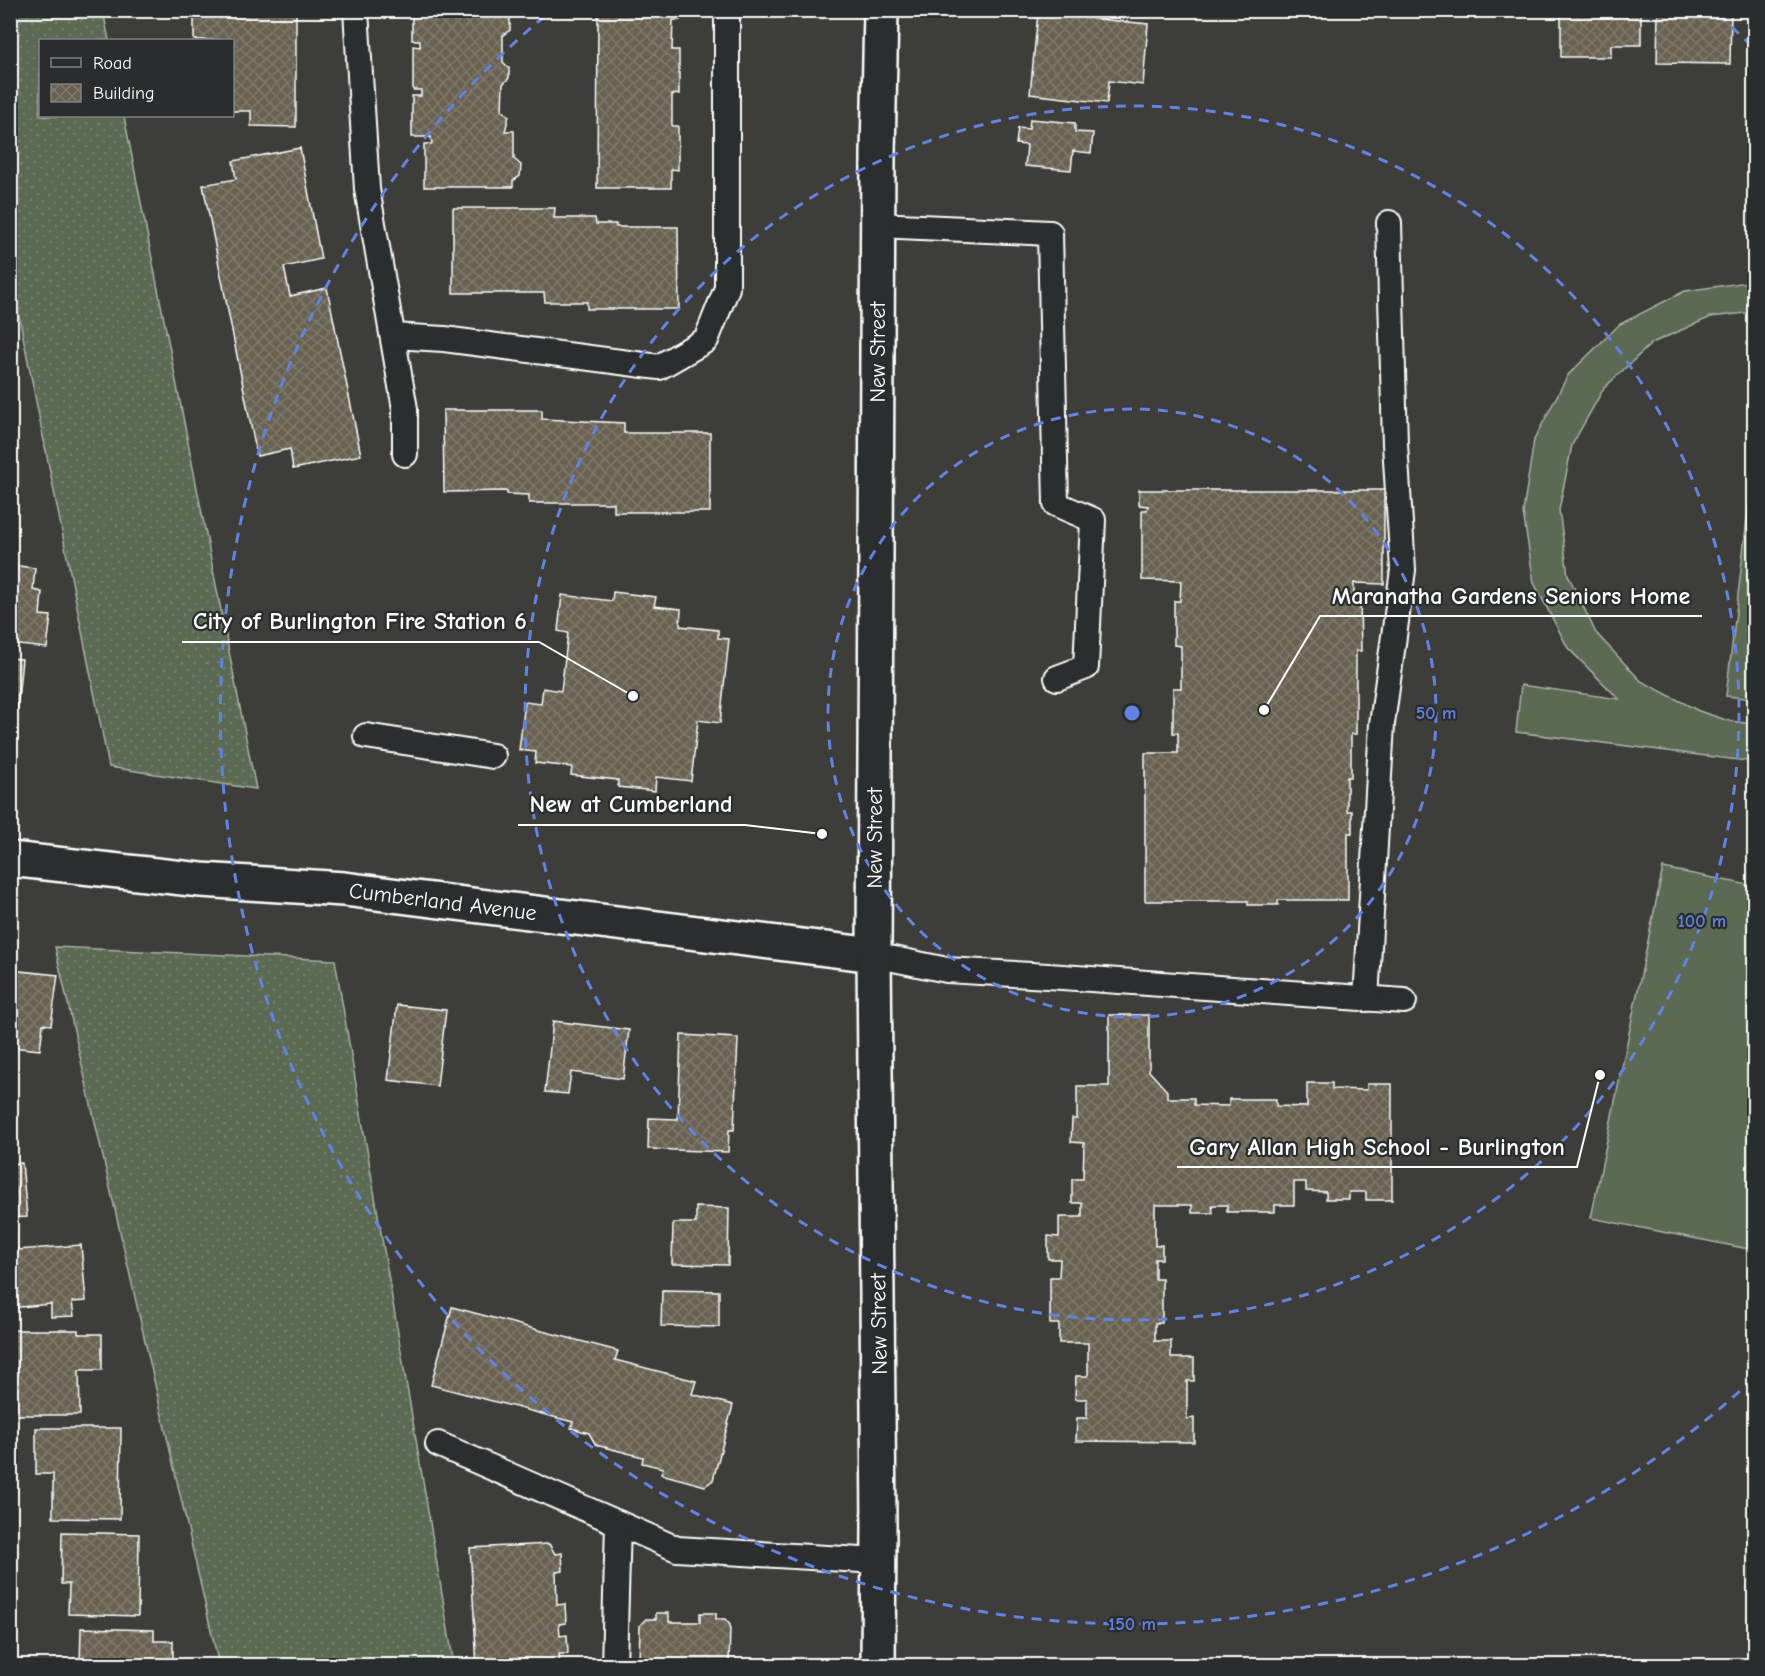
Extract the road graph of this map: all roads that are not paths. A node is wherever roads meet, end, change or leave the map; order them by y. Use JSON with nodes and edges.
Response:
{"nodes":[{"id":1,"x":356,"y":10,"type":"edge"},
{"id":2,"x":727,"y":10,"type":"edge"},
{"id":3,"x":881,"y":10,"type":"edge"},
{"id":4,"x":1389,"y":223,"type":"dead end"},
{"id":5,"x":877,"y":225,"type":"junction"},
{"id":6,"x":393,"y":336,"type":"junction"},
{"id":7,"x":405,"y":454,"type":"dead end"},
{"id":8,"x":1057,"y":678,"type":"dead end"},
{"id":9,"x":366,"y":736,"type":"dead end"},
{"id":10,"x":493,"y":756,"type":"dead end"},
{"id":11,"x":10,"y":859,"type":"edge"},
{"id":12,"x":874,"y":955,"type":"junction"},
{"id":13,"x":1366,"y":999,"type":"junction"},
{"id":14,"x":1404,"y":1001,"type":"dead end"},
{"id":15,"x":438,"y":1443,"type":"dead end"},
{"id":16,"x":618,"y":1523,"type":"junction"},
{"id":17,"x":878,"y":1561,"type":"junction"},
{"id":18,"x":614,"y":1665,"type":"edge"},
{"id":19,"x":878,"y":1665,"type":"edge"}],
"edges":[{"from":1,"to":6,"type":"lane"},
{"from":2,"to":6,"type":"lane"},
{"from":3,"to":5,"type":"main road","name":"New Street"},
{"from":4,"to":13,"type":"lane"},
{"from":5,"to":8,"type":"lane"},
{"from":5,"to":12,"type":"main road","name":"New Street"},
{"from":6,"to":7,"type":"lane"},
{"from":9,"to":10,"type":"lane"},
{"from":11,"to":12,"type":"main road","name":"Cumberland Avenue"},
{"from":12,"to":13,"type":"lane"},
{"from":12,"to":17,"type":"main road","name":"New Street"},
{"from":13,"to":14,"type":"lane"},
{"from":15,"to":16,"type":"lane"},
{"from":16,"to":17,"type":"lane"},
{"from":16,"to":18,"type":"lane"},
{"from":17,"to":19,"type":"main road","name":"New Street"}]}
